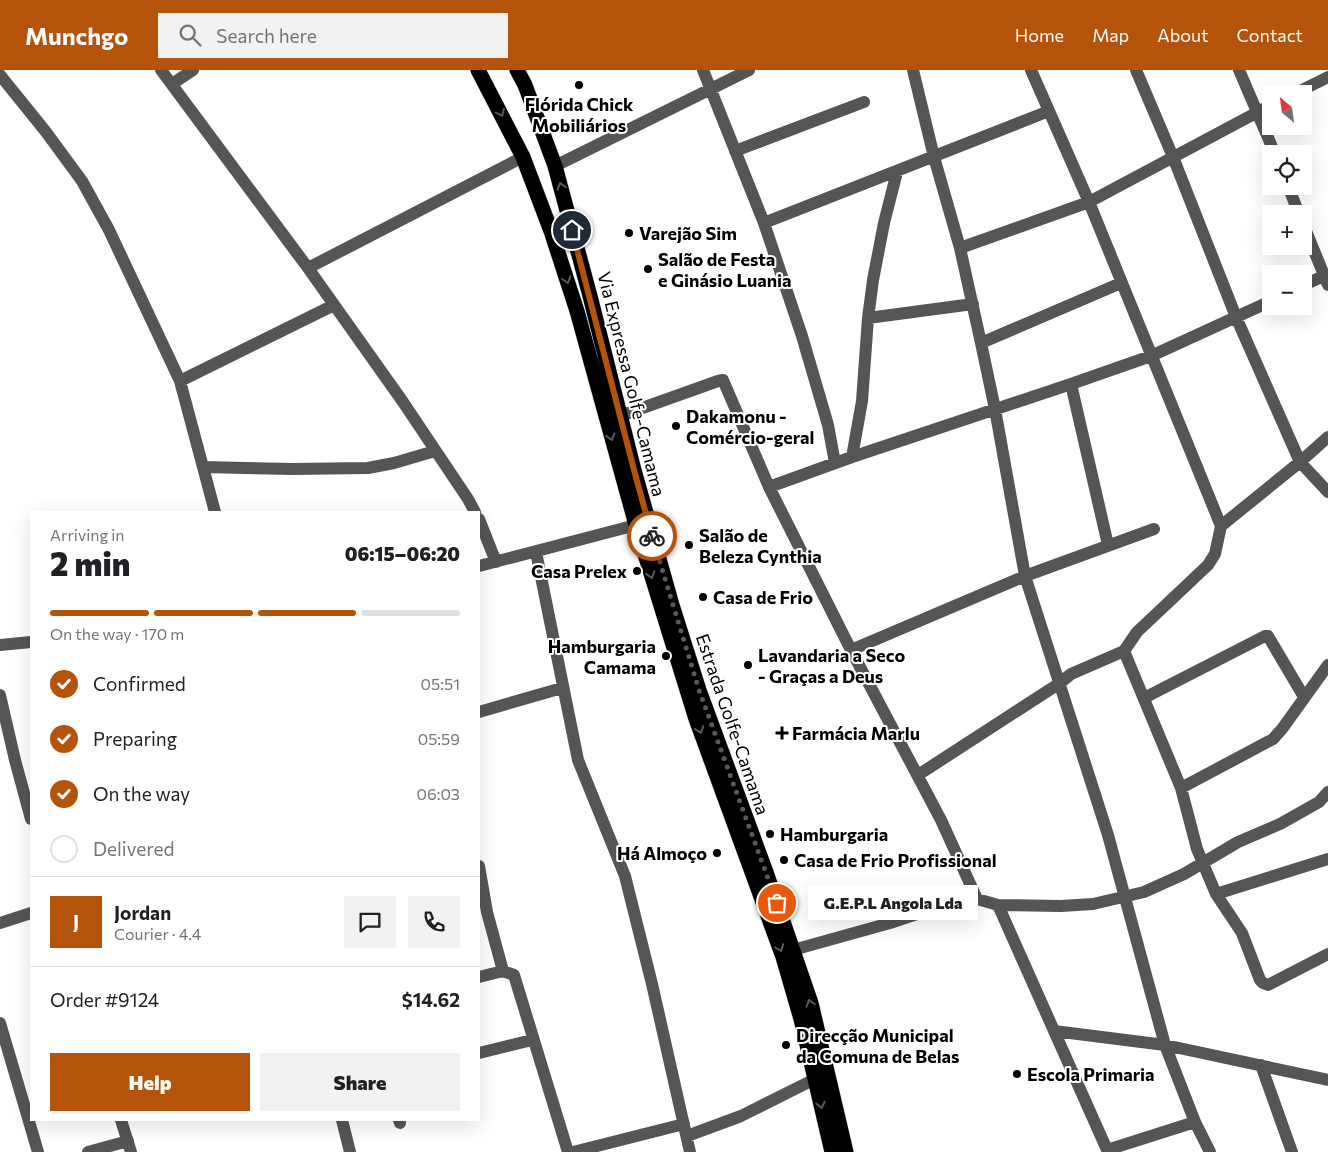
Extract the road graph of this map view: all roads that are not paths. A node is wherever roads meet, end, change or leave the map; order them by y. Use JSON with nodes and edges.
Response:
{"nodes":[{"id":1,"x":161,"y":70,"type":"edge"},
{"id":2,"x":193,"y":70,"type":"edge"},
{"id":3,"x":478,"y":70,"type":"edge"},
{"id":4,"x":518,"y":70,"type":"edge"},
{"id":5,"x":702,"y":70,"type":"edge"},
{"id":6,"x":749,"y":70,"type":"edge"},
{"id":7,"x":913,"y":70,"type":"edge"},
{"id":8,"x":1031,"y":70,"type":"edge"},
{"id":9,"x":1136,"y":70,"type":"edge"},
{"id":10,"x":1239,"y":70,"type":"edge"},
{"id":11,"x":0,"y":75,"type":"edge"},
{"id":12,"x":1328,"y":77,"type":"edge"},
{"id":13,"x":172,"y":84,"type":"junction"},
{"id":14,"x":1312,"y":85,"type":"edge"},
{"id":15,"x":710,"y":90,"type":"junction"},
{"id":16,"x":864,"y":102,"type":"dead end"},
{"id":17,"x":1262,"y":109,"type":"edge"},
{"id":18,"x":1049,"y":111,"type":"junction"},
{"id":19,"x":1258,"y":111,"type":"junction"},
{"id":20,"x":1271,"y":145,"type":"edge"},
{"id":21,"x":735,"y":150,"type":"junction"},
{"id":22,"x":523,"y":157,"type":"junction"},
{"id":23,"x":934,"y":157,"type":"junction"},
{"id":24,"x":1173,"y":157,"type":"junction"},
{"id":25,"x":555,"y":166,"type":"junction"},
{"id":26,"x":897,"y":172,"type":"junction"},
{"id":27,"x":1089,"y":202,"type":"junction"},
{"id":28,"x":764,"y":222,"type":"junction"},
{"id":29,"x":1312,"y":244,"type":"edge"},
{"id":30,"x":960,"y":248,"type":"junction"},
{"id":31,"x":308,"y":268,"type":"junction"},
{"id":32,"x":1327,"y":278,"type":"edge"},
{"id":33,"x":1121,"y":282,"type":"junction"},
{"id":34,"x":1312,"y":283,"type":"edge"},
{"id":35,"x":973,"y":304,"type":"junction"},
{"id":36,"x":334,"y":305,"type":"junction"},
{"id":37,"x":1262,"y":305,"type":"edge"},
{"id":38,"x":868,"y":318,"type":"junction"},
{"id":39,"x":1236,"y":318,"type":"junction"},
{"id":40,"x":981,"y":343,"type":"junction"},
{"id":41,"x":1150,"y":356,"type":"junction"},
{"id":42,"x":180,"y":381,"type":"junction"},
{"id":43,"x":1071,"y":384,"type":"junction"},
{"id":44,"x":995,"y":409,"type":"junction"},
{"id":45,"x":620,"y":416,"type":"junction"},
{"id":46,"x":1328,"y":437,"type":"edge"},
{"id":47,"x":435,"y":451,"type":"junction"},
{"id":48,"x":852,"y":456,"type":"junction"},
{"id":49,"x":1300,"y":462,"type":"junction"},
{"id":50,"x":835,"y":463,"type":"junction"},
{"id":51,"x":203,"y":467,"type":"junction"},
{"id":52,"x":769,"y":487,"type":"junction"},
{"id":53,"x":1328,"y":492,"type":"edge"},
{"id":54,"x":215,"y":511,"type":"edge"},
{"id":55,"x":474,"y":511,"type":"edge"},
{"id":56,"x":480,"y":522,"type":"edge"},
{"id":57,"x":636,"y":525,"type":"junction"},
{"id":58,"x":1221,"y":526,"type":"junction"},
{"id":59,"x":1154,"y":529,"type":"dead end"},
{"id":60,"x":1108,"y":544,"type":"junction"},
{"id":61,"x":536,"y":552,"type":"junction"},
{"id":62,"x":496,"y":562,"type":"junction"},
{"id":63,"x":480,"y":566,"type":"edge"},
{"id":64,"x":661,"y":567,"type":"joint"},
{"id":65,"x":1025,"y":576,"type":"junction"},
{"id":66,"x":30,"y":642,"type":"edge"},
{"id":67,"x":0,"y":645,"type":"edge"},
{"id":68,"x":851,"y":650,"type":"junction"},
{"id":69,"x":1124,"y":651,"type":"junction"},
{"id":70,"x":1328,"y":665,"type":"edge"},
{"id":71,"x":1060,"y":683,"type":"junction"},
{"id":72,"x":562,"y":688,"type":"junction"},
{"id":73,"x":0,"y":695,"type":"edge"},
{"id":74,"x":1304,"y":697,"type":"junction"},
{"id":75,"x":1144,"y":698,"type":"junction"},
{"id":76,"x":480,"y":712,"type":"edge"},
{"id":77,"x":918,"y":775,"type":"junction"},
{"id":78,"x":1181,"y":788,"type":"junction"},
{"id":79,"x":1328,"y":792,"type":"edge"},
{"id":80,"x":30,"y":815,"type":"edge"},
{"id":81,"x":1328,"y":859,"type":"edge"},
{"id":82,"x":1203,"y":862,"type":"junction"},
{"id":83,"x":480,"y":878,"type":"edge"},
{"id":84,"x":1216,"y":894,"type":"junction"},
{"id":85,"x":1124,"y":897,"type":"junction"},
{"id":86,"x":977,"y":899,"type":"junction"},
{"id":87,"x":998,"y":904,"type":"junction"},
{"id":88,"x":30,"y":913,"type":"edge"},
{"id":89,"x":483,"y":913,"type":"edge"},
{"id":90,"x":0,"y":922,"type":"edge"},
{"id":91,"x":793,"y":950,"type":"junction"},
{"id":92,"x":1328,"y":954,"type":"edge"},
{"id":93,"x":503,"y":971,"type":"junction"},
{"id":94,"x":480,"y":977,"type":"edge"},
{"id":95,"x":0,"y":1023,"type":"edge"},
{"id":96,"x":1054,"y":1031,"type":"junction"},
{"id":97,"x":532,"y":1040,"type":"junction"},
{"id":98,"x":1165,"y":1044,"type":"junction"},
{"id":99,"x":480,"y":1053,"type":"edge"},
{"id":100,"x":1261,"y":1064,"type":"junction"},
{"id":101,"x":815,"y":1078,"type":"junction"},
{"id":102,"x":1328,"y":1080,"type":"edge"},
{"id":103,"x":125,"y":1121,"type":"edge"},
{"id":104,"x":342,"y":1121,"type":"edge"},
{"id":105,"x":1195,"y":1122,"type":"junction"},
{"id":106,"x":685,"y":1130,"type":"junction"},
{"id":107,"x":129,"y":1146,"type":"edge"},
{"id":108,"x":1107,"y":1151,"type":"edge"},
{"id":109,"x":38,"y":1152,"type":"edge"},
{"id":110,"x":88,"y":1152,"type":"edge"},
{"id":111,"x":350,"y":1152,"type":"edge"},
{"id":112,"x":568,"y":1152,"type":"edge"},
{"id":113,"x":573,"y":1152,"type":"edge"},
{"id":114,"x":690,"y":1152,"type":"edge"},
{"id":115,"x":832,"y":1152,"type":"edge"},
{"id":116,"x":846,"y":1152,"type":"edge"},
{"id":117,"x":1210,"y":1152,"type":"edge"},
{"id":118,"x":1292,"y":1152,"type":"edge"}],
"edges":[{"from":1,"to":13,"type":"street"},
{"from":2,"to":13,"type":"street"},
{"from":3,"to":22,"type":"highway","name":"Via Expressa Golfe-Camama","one_way":true},
{"from":4,"to":25,"type":"highway","name":"Via Expressa Golfe-Camama"},
{"from":5,"to":15,"type":"street"},
{"from":6,"to":15,"type":"street"},
{"from":7,"to":23,"type":"street"},
{"from":8,"to":18,"type":"street"},
{"from":9,"to":24,"type":"street"},
{"from":10,"to":19,"type":"street"},
{"from":11,"to":42,"type":"street"},
{"from":12,"to":14,"type":"street"},
{"from":13,"to":31,"type":"street"},
{"from":15,"to":21,"type":"street"},
{"from":15,"to":25,"type":"street"},
{"from":16,"to":21,"type":"street"},
{"from":17,"to":19,"type":"street"},
{"from":18,"to":23,"type":"street"},
{"from":18,"to":27,"type":"street"},
{"from":19,"to":20,"type":"street"},
{"from":19,"to":24,"type":"street"},
{"from":21,"to":28,"type":"street"},
{"from":22,"to":31,"type":"street"},
{"from":22,"to":57,"type":"highway","name":"Via Expressa Golfe-Camama","one_way":true},
{"from":23,"to":26,"type":"street"},
{"from":23,"to":30,"type":"street"},
{"from":24,"to":27,"type":"street"},
{"from":24,"to":39,"type":"street"},
{"from":45,"to":25,"type":"highway","name":"Via Expressa Golfe-Camama","one_way":true},
{"from":26,"to":28,"type":"street"},
{"from":26,"to":38,"type":"street"},
{"from":27,"to":30,"type":"street"},
{"from":27,"to":33,"type":"street"},
{"from":28,"to":50,"type":"street"},
{"from":29,"to":32,"type":"street"},
{"from":30,"to":35,"type":"street"},
{"from":31,"to":36,"type":"street"},
{"from":32,"to":34,"type":"street"},
{"from":33,"to":40,"type":"street"},
{"from":33,"to":41,"type":"street"},
{"from":35,"to":38,"type":"street"},
{"from":35,"to":40,"type":"street"},
{"from":36,"to":42,"type":"street"},
{"from":36,"to":47,"type":"street"},
{"from":37,"to":39,"type":"street"},
{"from":38,"to":48,"type":"street"},
{"from":39,"to":41,"type":"street"},
{"from":39,"to":49,"type":"street"},
{"from":40,"to":44,"type":"street"},
{"from":41,"to":43,"type":"street"},
{"from":41,"to":58,"type":"street"},
{"from":42,"to":51,"type":"street"},
{"from":43,"to":44,"type":"street"},
{"from":43,"to":60,"type":"street"},
{"from":44,"to":48,"type":"street"},
{"from":44,"to":65,"type":"street"},
{"from":45,"to":52,"type":"street"},
{"from":45,"to":64,"type":"highway","name":"Via Expressa Golfe-Camama"},
{"from":46,"to":49,"type":"street"},
{"from":47,"to":51,"type":"street"},
{"from":47,"to":55,"type":"street"},
{"from":48,"to":50,"type":"street"},
{"from":49,"to":53,"type":"street"},
{"from":49,"to":58,"type":"street"},
{"from":50,"to":52,"type":"street"},
{"from":51,"to":54,"type":"street"},
{"from":52,"to":68,"type":"street"},
{"from":56,"to":62,"type":"street"},
{"from":57,"to":61,"type":"street"},
{"from":57,"to":101,"type":"highway","name":"Via Expressa Golfe-Camama","one_way":true},
{"from":58,"to":69,"type":"street"},
{"from":59,"to":60,"type":"street"},
{"from":60,"to":65,"type":"street"},
{"from":61,"to":62,"type":"street"},
{"from":61,"to":72,"type":"street"},
{"from":62,"to":63,"type":"street"},
{"from":64,"to":91,"type":"highway","name":"Estrada Golfe-Camama"},
{"from":65,"to":68,"type":"street"},
{"from":65,"to":71,"type":"street"},
{"from":66,"to":67,"type":"street"},
{"from":68,"to":77,"type":"street"},
{"from":69,"to":71,"type":"street"},
{"from":69,"to":75,"type":"street"},
{"from":70,"to":74,"type":"street"},
{"from":71,"to":77,"type":"street"},
{"from":71,"to":85,"type":"street"},
{"from":72,"to":76,"type":"street"},
{"from":72,"to":106,"type":"street"},
{"from":73,"to":80,"type":"street"},
{"from":74,"to":75,"type":"street"},
{"from":74,"to":78,"type":"street"},
{"from":75,"to":78,"type":"street"},
{"from":77,"to":86,"type":"street"},
{"from":78,"to":82,"type":"street"},
{"from":79,"to":82,"type":"street"},
{"from":81,"to":84,"type":"street"},
{"from":82,"to":84,"type":"street"},
{"from":82,"to":85,"type":"street"},
{"from":83,"to":89,"type":"street"},
{"from":84,"to":92,"type":"street"},
{"from":85,"to":87,"type":"street"},
{"from":85,"to":98,"type":"street"},
{"from":86,"to":87,"type":"street"},
{"from":86,"to":91,"type":"street"},
{"from":87,"to":96,"type":"street"},
{"from":88,"to":90,"type":"street"},
{"from":89,"to":93,"type":"street"},
{"from":116,"to":91,"type":"highway","name":"Estrada Golfe-Camama","one_way":true},
{"from":93,"to":94,"type":"street"},
{"from":93,"to":97,"type":"street"},
{"from":95,"to":109,"type":"street"},
{"from":96,"to":98,"type":"street"},
{"from":96,"to":108,"type":"street"},
{"from":97,"to":99,"type":"street"},
{"from":97,"to":112,"type":"street"},
{"from":98,"to":100,"type":"street"},
{"from":98,"to":105,"type":"street"},
{"from":100,"to":102,"type":"street"},
{"from":100,"to":118,"type":"street"},
{"from":101,"to":106,"type":"street"},
{"from":101,"to":115,"type":"highway","name":"Via Expressa Golfe-Camama","one_way":true},
{"from":103,"to":107,"type":"street"},
{"from":104,"to":111,"type":"street"},
{"from":105,"to":108,"type":"street"},
{"from":105,"to":117,"type":"street"},
{"from":106,"to":113,"type":"street"},
{"from":106,"to":114,"type":"street"},
{"from":107,"to":110,"type":"street"}]}
